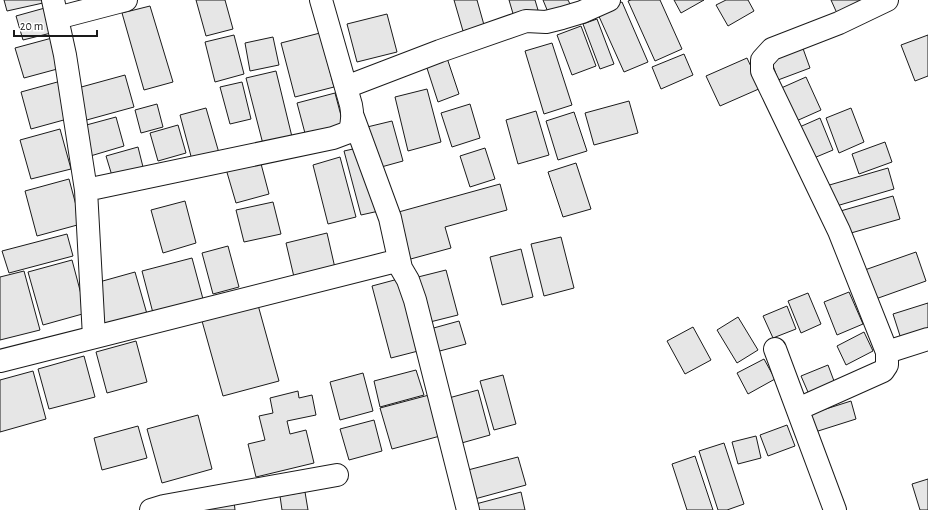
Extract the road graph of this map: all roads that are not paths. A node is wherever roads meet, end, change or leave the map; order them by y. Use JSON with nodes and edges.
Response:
{"nodes":[{"id":1,"x":126,"y":0,"type":"edge"},
{"id":2,"x":321,"y":0,"type":"edge"},
{"id":3,"x":609,"y":0,"type":"edge"},
{"id":4,"x":887,"y":0,"type":"edge"},
{"id":5,"x":55,"y":9,"type":"edge"},
{"id":6,"x":346,"y":86,"type":"junction"},
{"id":7,"x":353,"y":116,"type":"junction"},
{"id":8,"x":86,"y":190,"type":"junction"},
{"id":9,"x":401,"y":268,"type":"junction"},
{"id":10,"x":94,"y":337,"type":"junction"},
{"id":11,"x":928,"y":339,"type":"edge"},
{"id":12,"x":775,"y":349,"type":"dead end"},
{"id":13,"x":887,"y":352,"type":"junction"},
{"id":14,"x":0,"y":361,"type":"edge"},
{"id":15,"x":798,"y":409,"type":"junction"},
{"id":16,"x":337,"y":475,"type":"dead end"},
{"id":17,"x":151,"y":510,"type":"edge"},
{"id":18,"x":468,"y":510,"type":"edge"},
{"id":19,"x":835,"y":510,"type":"edge"}],
"edges":[{"from":1,"to":5,"type":"street"},
{"from":2,"to":6,"type":"street"},
{"from":3,"to":6,"type":"street"},
{"from":4,"to":13,"type":"street"},
{"from":5,"to":8,"type":"street"},
{"from":6,"to":7,"type":"street"},
{"from":7,"to":8,"type":"street"},
{"from":7,"to":9,"type":"street"},
{"from":8,"to":10,"type":"street"},
{"from":9,"to":10,"type":"street"},
{"from":9,"to":18,"type":"street"},
{"from":10,"to":14,"type":"street"},
{"from":11,"to":13,"type":"street"},
{"from":12,"to":15,"type":"street"},
{"from":13,"to":15,"type":"street"},
{"from":15,"to":19,"type":"street"},
{"from":16,"to":17,"type":"street"}]}
